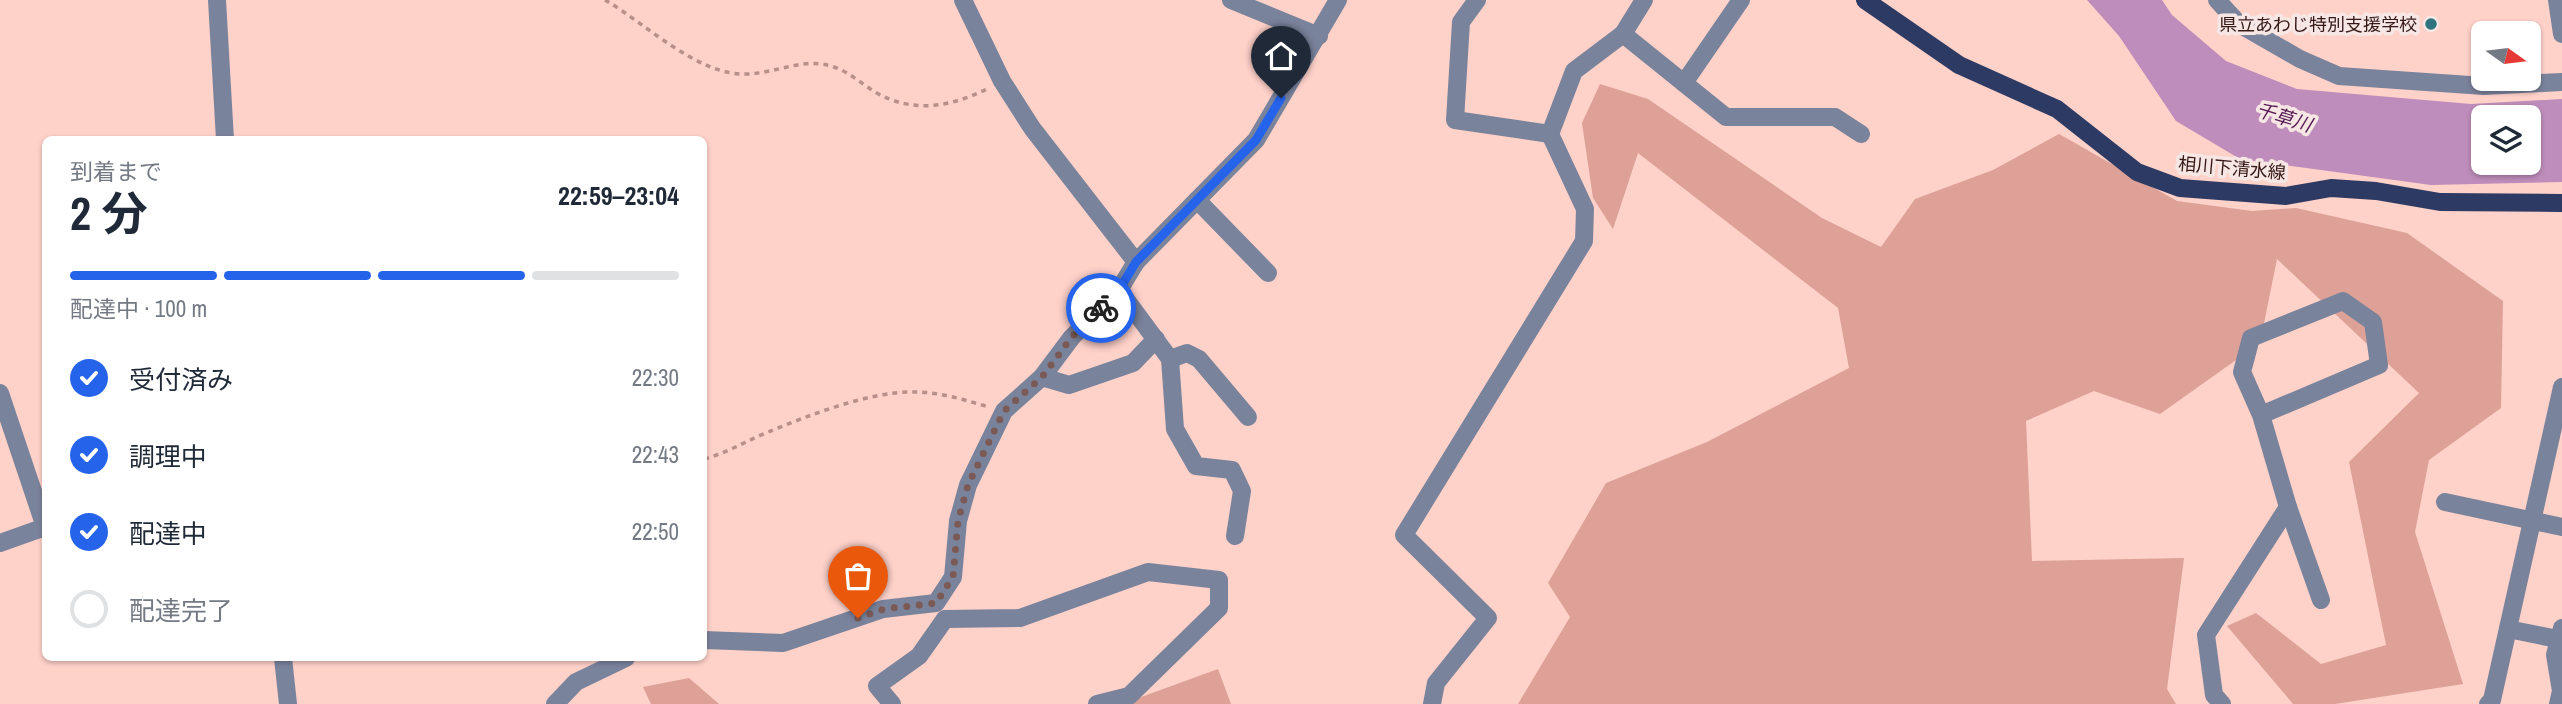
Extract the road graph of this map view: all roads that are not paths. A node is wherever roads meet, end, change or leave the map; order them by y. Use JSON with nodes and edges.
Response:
{"nodes":[{"id":1,"x":217,"y":0,"type":"edge"},
{"id":2,"x":963,"y":0,"type":"edge"},
{"id":3,"x":1231,"y":0,"type":"edge"},
{"id":4,"x":1338,"y":0,"type":"edge"},
{"id":5,"x":1477,"y":0,"type":"edge"},
{"id":6,"x":1644,"y":0,"type":"edge"},
{"id":7,"x":1741,"y":0,"type":"edge"},
{"id":8,"x":1865,"y":0,"type":"edge"},
{"id":9,"x":2217,"y":0,"type":"edge"},
{"id":10,"x":2557,"y":0,"type":"edge"},
{"id":11,"x":1623,"y":34,"type":"junction"},
{"id":12,"x":2562,"y":34,"type":"edge"},
{"id":13,"x":1319,"y":36,"type":"junction"},
{"id":14,"x":2562,"y":82,"type":"edge"},
{"id":15,"x":1684,"y":83,"type":"junction"},
{"id":16,"x":1550,"y":134,"type":"junction"},
{"id":17,"x":1861,"y":134,"type":"dead end"},
{"id":18,"x":225,"y":136,"type":"edge"},
{"id":19,"x":1197,"y":200,"type":"junction"},
{"id":20,"x":2562,"y":203,"type":"edge"},
{"id":21,"x":1136,"y":262,"type":"junction"},
{"id":22,"x":1268,"y":273,"type":"dead end"},
{"id":23,"x":1119,"y":290,"type":"junction"},
{"id":24,"x":1156,"y":339,"type":"junction"},
{"id":25,"x":1170,"y":359,"type":"junction"},
{"id":26,"x":1042,"y":377,"type":"junction"},
{"id":27,"x":2562,"y":387,"type":"edge"},
{"id":28,"x":0,"y":393,"type":"edge"},
{"id":29,"x":2261,"y":415,"type":"junction"},
{"id":30,"x":1248,"y":417,"type":"dead end"},
{"id":31,"x":2445,"y":502,"type":"dead end"},
{"id":32,"x":2288,"y":507,"type":"junction"},
{"id":33,"x":42,"y":518,"type":"edge"},
{"id":34,"x":2532,"y":521,"type":"junction"},
{"id":35,"x":2562,"y":527,"type":"edge"},
{"id":36,"x":42,"y":528,"type":"edge"},
{"id":37,"x":1235,"y":536,"type":"dead end"},
{"id":38,"x":0,"y":543,"type":"edge"},
{"id":39,"x":2321,"y":600,"type":"dead end"},
{"id":40,"x":936,"y":603,"type":"junction"},
{"id":41,"x":945,"y":620,"type":"junction"},
{"id":42,"x":2508,"y":629,"type":"junction"},
{"id":43,"x":2561,"y":636,"type":"edge"},
{"id":44,"x":707,"y":640,"type":"edge"},
{"id":45,"x":284,"y":661,"type":"edge"},
{"id":46,"x":620,"y":661,"type":"edge"},
{"id":47,"x":288,"y":704,"type":"edge"},
{"id":48,"x":555,"y":704,"type":"edge"},
{"id":49,"x":892,"y":704,"type":"edge"},
{"id":50,"x":1097,"y":704,"type":"edge"},
{"id":51,"x":1432,"y":704,"type":"edge"},
{"id":52,"x":2222,"y":704,"type":"edge"},
{"id":53,"x":2488,"y":704,"type":"edge"},
{"id":54,"x":2558,"y":704,"type":"edge"}],
"edges":[{"from":1,"to":18,"type":"street"},
{"from":2,"to":21,"type":"street"},
{"from":3,"to":13,"type":"street"},
{"from":4,"to":13,"type":"street"},
{"from":5,"to":16,"type":"street"},
{"from":6,"to":11,"type":"street"},
{"from":7,"to":15,"type":"street"},
{"from":8,"to":20,"type":"main road","name":"相川下清水線"},
{"from":9,"to":14,"type":"street"},
{"from":10,"to":12,"type":"street"},
{"from":11,"to":15,"type":"street"},
{"from":11,"to":16,"type":"street"},
{"from":13,"to":19,"type":"street"},
{"from":15,"to":17,"type":"street"},
{"from":16,"to":51,"type":"street"},
{"from":19,"to":21,"type":"street"},
{"from":19,"to":22,"type":"street"},
{"from":21,"to":23,"type":"street"},
{"from":23,"to":24,"type":"street"},
{"from":23,"to":26,"type":"street"},
{"from":24,"to":25,"type":"street"},
{"from":24,"to":26,"type":"street"},
{"from":25,"to":30,"type":"street"},
{"from":25,"to":37,"type":"street"},
{"from":26,"to":40,"type":"street"},
{"from":27,"to":34,"type":"street"},
{"from":28,"to":33,"type":"street"},
{"from":29,"to":29,"type":"street"},
{"from":29,"to":32,"type":"street"},
{"from":31,"to":34,"type":"street"},
{"from":32,"to":39,"type":"street"},
{"from":32,"to":52,"type":"street"},
{"from":34,"to":35,"type":"street"},
{"from":34,"to":42,"type":"street"},
{"from":36,"to":38,"type":"street"},
{"from":40,"to":41,"type":"street"},
{"from":40,"to":44,"type":"street"},
{"from":41,"to":49,"type":"street"},
{"from":41,"to":50,"type":"street"},
{"from":42,"to":43,"type":"street"},
{"from":42,"to":53,"type":"street"},
{"from":43,"to":54,"type":"street"},
{"from":45,"to":47,"type":"street"},
{"from":46,"to":48,"type":"street"}]}
